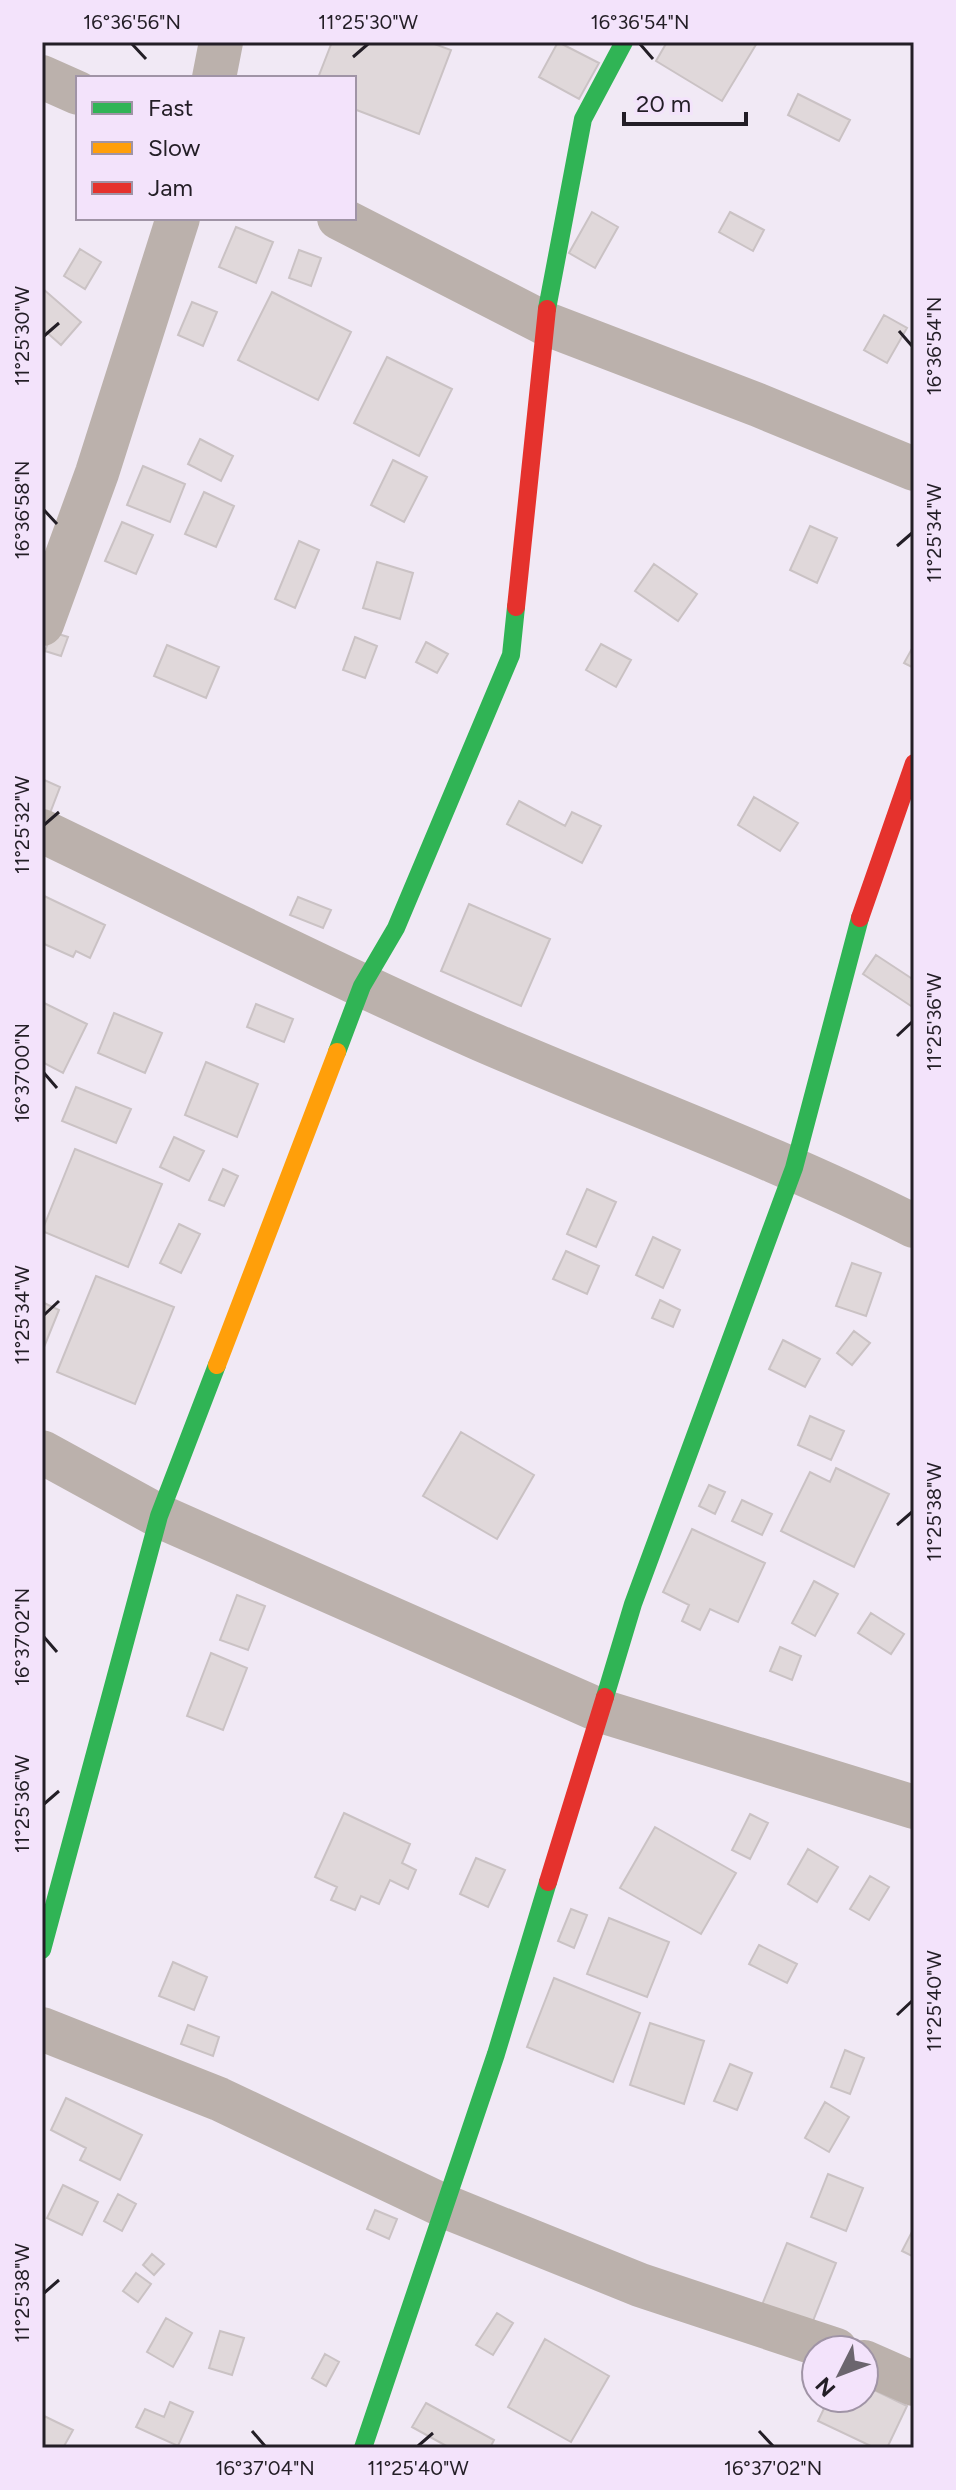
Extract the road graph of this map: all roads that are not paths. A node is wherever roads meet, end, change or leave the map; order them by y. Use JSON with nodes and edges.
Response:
{"nodes":[{"id":1,"x":221,"y":42,"type":"edge"},
{"id":2,"x":624,"y":42,"type":"edge"},
{"id":3,"x":214,"y":76,"type":"edge"},
{"id":4,"x":42,"y":77,"type":"edge"},
{"id":5,"x":76,"y":92,"type":"edge"},
{"id":6,"x":177,"y":220,"type":"edge"},
{"id":7,"x":343,"y":220,"type":"edge"},
{"id":8,"x":544,"y":323,"type":"junction"},
{"id":9,"x":914,"y":469,"type":"edge"},
{"id":10,"x":42,"y":624,"type":"edge"},
{"id":11,"x":914,"y":763,"type":"edge"},
{"id":12,"x":42,"y":831,"type":"edge"},
{"id":13,"x":362,"y":986,"type":"junction"},
{"id":14,"x":794,"y":1168,"type":"junction"},
{"id":15,"x":914,"y":1226,"type":"edge"},
{"id":16,"x":42,"y":1452,"type":"edge"},
{"id":17,"x":159,"y":1516,"type":"junction"},
{"id":18,"x":601,"y":1711,"type":"junction"},
{"id":19,"x":914,"y":1807,"type":"edge"},
{"id":20,"x":42,"y":1950,"type":"edge"},
{"id":21,"x":42,"y":2029,"type":"edge"},
{"id":22,"x":444,"y":2206,"type":"junction"},
{"id":23,"x":800,"y":2338,"type":"edge"},
{"id":24,"x":880,"y":2369,"type":"edge"},
{"id":25,"x":914,"y":2384,"type":"edge"},
{"id":26,"x":363,"y":2448,"type":"edge"}],
"edges":[{"from":1,"to":3,"type":"street"},
{"from":2,"to":8,"type":"street"},
{"from":4,"to":5,"type":"street"},
{"from":6,"to":10,"type":"street"},
{"from":7,"to":8,"type":"street"},
{"from":8,"to":9,"type":"street"},
{"from":8,"to":13,"type":"street"},
{"from":11,"to":14,"type":"street"},
{"from":12,"to":13,"type":"street"},
{"from":13,"to":14,"type":"street"},
{"from":13,"to":17,"type":"street"},
{"from":14,"to":15,"type":"street"},
{"from":14,"to":18,"type":"street"},
{"from":16,"to":17,"type":"street"},
{"from":17,"to":18,"type":"street"},
{"from":17,"to":20,"type":"street"},
{"from":18,"to":19,"type":"street"},
{"from":18,"to":22,"type":"street"},
{"from":21,"to":22,"type":"street"},
{"from":22,"to":23,"type":"street"},
{"from":22,"to":26,"type":"street"},
{"from":24,"to":25,"type":"street"}]}
